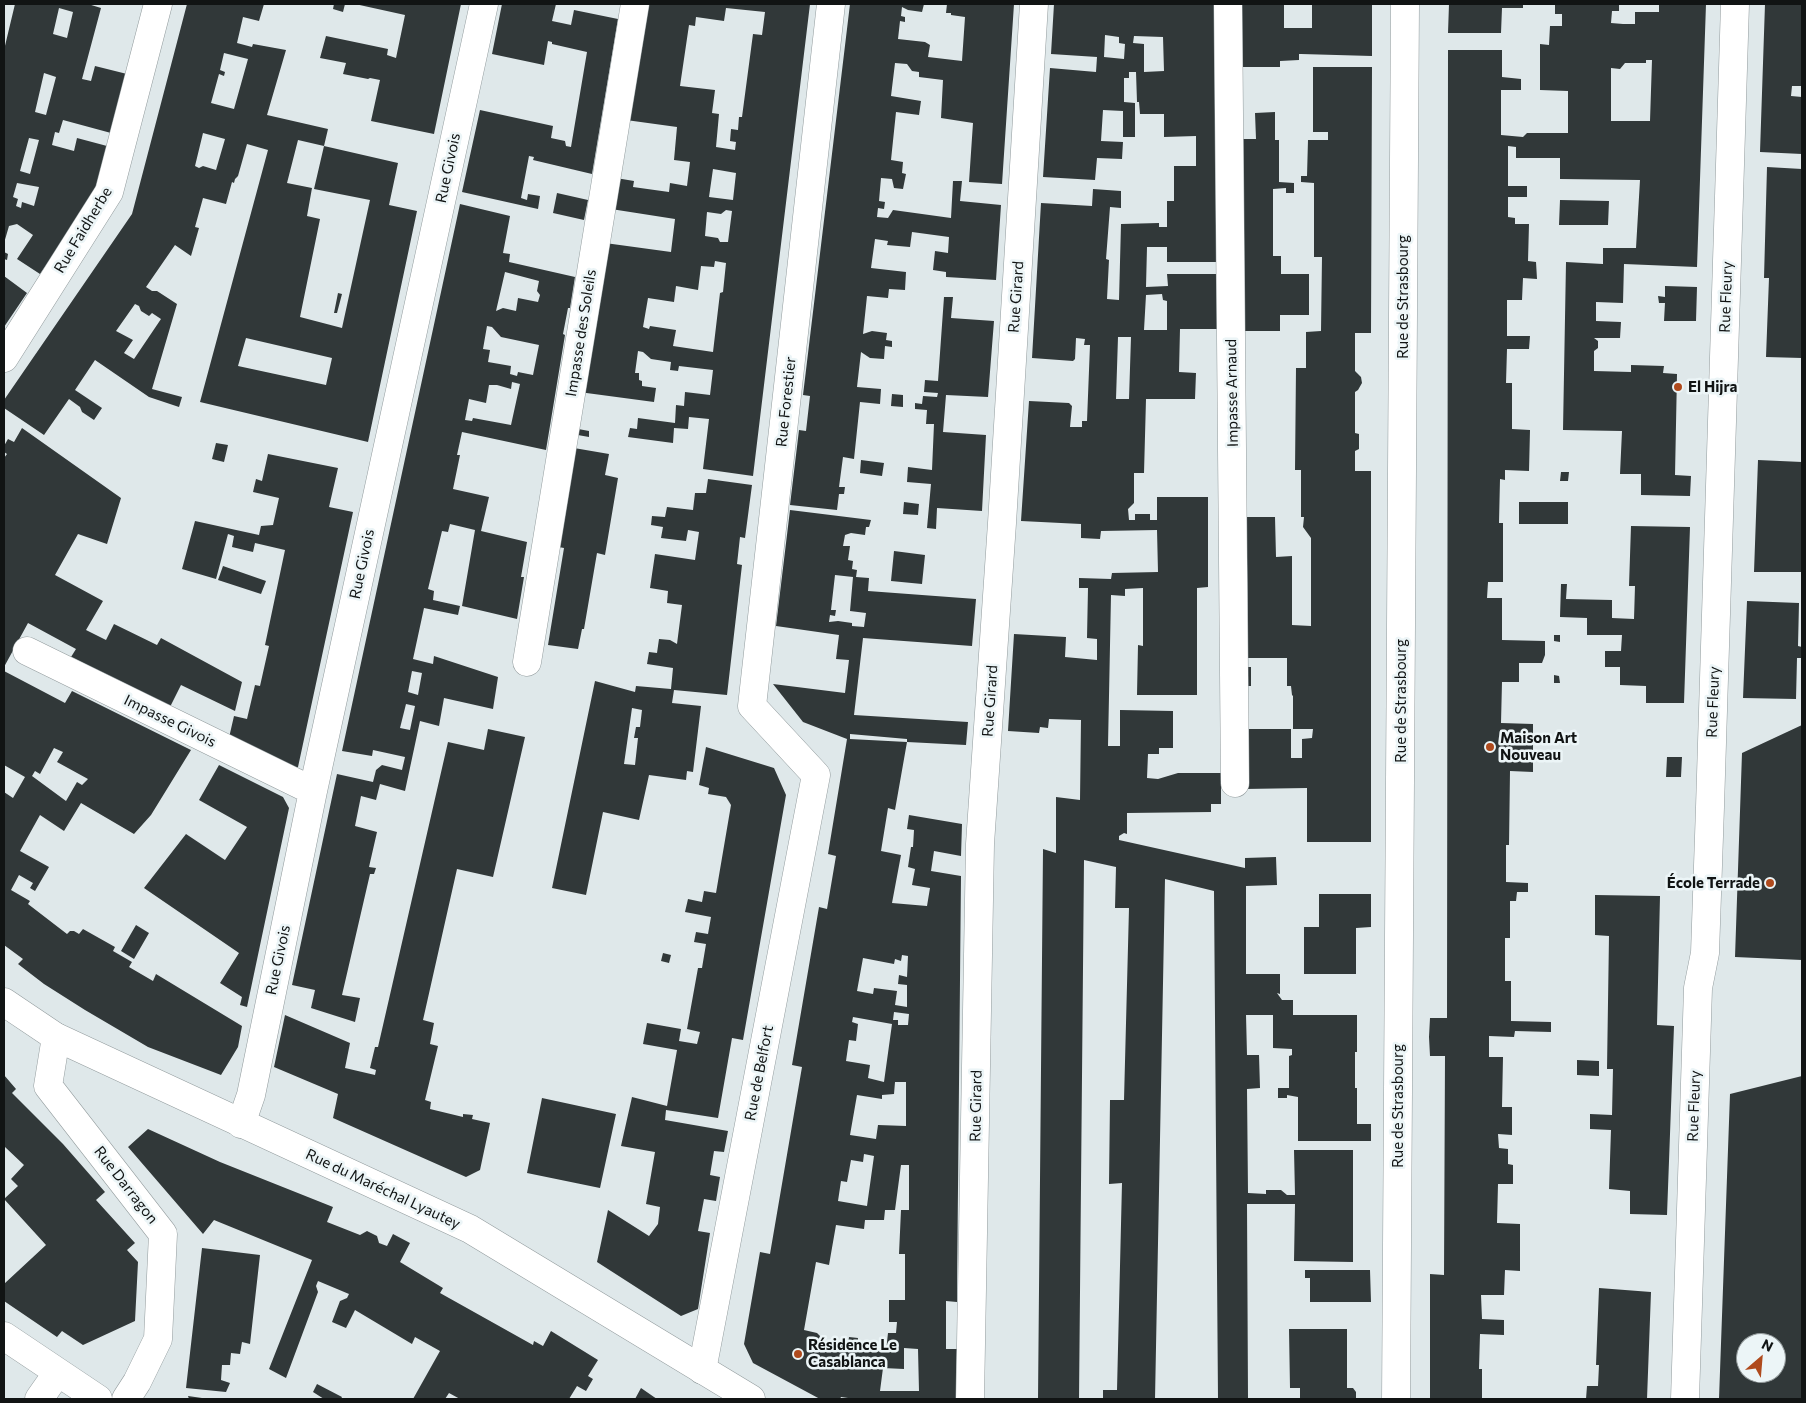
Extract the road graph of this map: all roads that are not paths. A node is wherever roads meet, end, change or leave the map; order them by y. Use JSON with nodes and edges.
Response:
{"nodes":[{"id":1,"x":158,"y":4,"type":"edge"},
{"id":2,"x":484,"y":4,"type":"edge"},
{"id":3,"x":635,"y":4,"type":"edge"},
{"id":4,"x":831,"y":4,"type":"edge"},
{"id":5,"x":1034,"y":4,"type":"edge"},
{"id":6,"x":1228,"y":4,"type":"edge"},
{"id":7,"x":1405,"y":4,"type":"edge"},
{"id":8,"x":1735,"y":4,"type":"edge"},
{"id":9,"x":4,"y":358,"type":"edge"},
{"id":10,"x":27,"y":651,"type":"dead end"},
{"id":11,"x":527,"y":662,"type":"dead end"},
{"id":12,"x":816,"y":775,"type":"joint"},
{"id":13,"x":1236,"y":783,"type":"dead end"},
{"id":14,"x":313,"y":791,"type":"junction"},
{"id":15,"x":4,"y":1002,"type":"edge"},
{"id":16,"x":56,"y":1037,"type":"junction"},
{"id":17,"x":241,"y":1124,"type":"junction"},
{"id":18,"x":4,"y":1336,"type":"edge"},
{"id":19,"x":702,"y":1370,"type":"junction"},
{"id":20,"x":58,"y":1372,"type":"junction"},
{"id":21,"x":39,"y":1399,"type":"edge"},
{"id":22,"x":98,"y":1399,"type":"edge"},
{"id":23,"x":126,"y":1399,"type":"edge"},
{"id":24,"x":751,"y":1399,"type":"edge"},
{"id":25,"x":970,"y":1399,"type":"edge"},
{"id":26,"x":1396,"y":1399,"type":"edge"},
{"id":27,"x":1685,"y":1399,"type":"edge"}],
"edges":[{"from":1,"to":9,"type":"street","name":"Rue Faidherbe"},
{"from":2,"to":14,"type":"street","name":"Rue Givois"},
{"from":3,"to":11,"type":"street","name":"Impasse des Soleils"},
{"from":4,"to":12,"type":"street","name":"Rue Forestier"},
{"from":5,"to":25,"type":"street","name":"Rue Girard"},
{"from":6,"to":13,"type":"street","name":"Impasse Arnaud"},
{"from":7,"to":26,"type":"street","name":"Rue de Strasbourg"},
{"from":8,"to":27,"type":"street","name":"Rue Fleury"},
{"from":10,"to":14,"type":"street","name":"Impasse Givois"},
{"from":12,"to":19,"type":"street","name":"Rue de Belfort"},
{"from":14,"to":17,"type":"street","name":"Rue Givois"},
{"from":15,"to":16,"type":"street","name":"Rue du Maréchal Lyautey"},
{"from":16,"to":17,"type":"street","name":"Rue du Maréchal Lyautey"},
{"from":16,"to":23,"type":"street","name":"Rue Darragon"},
{"from":17,"to":19,"type":"street","name":"Rue du Maréchal Lyautey"},
{"from":18,"to":20,"type":"street"},
{"from":19,"to":24,"type":"street","name":"Rue du Maréchal Lyautey"},
{"from":20,"to":21,"type":"street"},
{"from":20,"to":22,"type":"street"}]}
